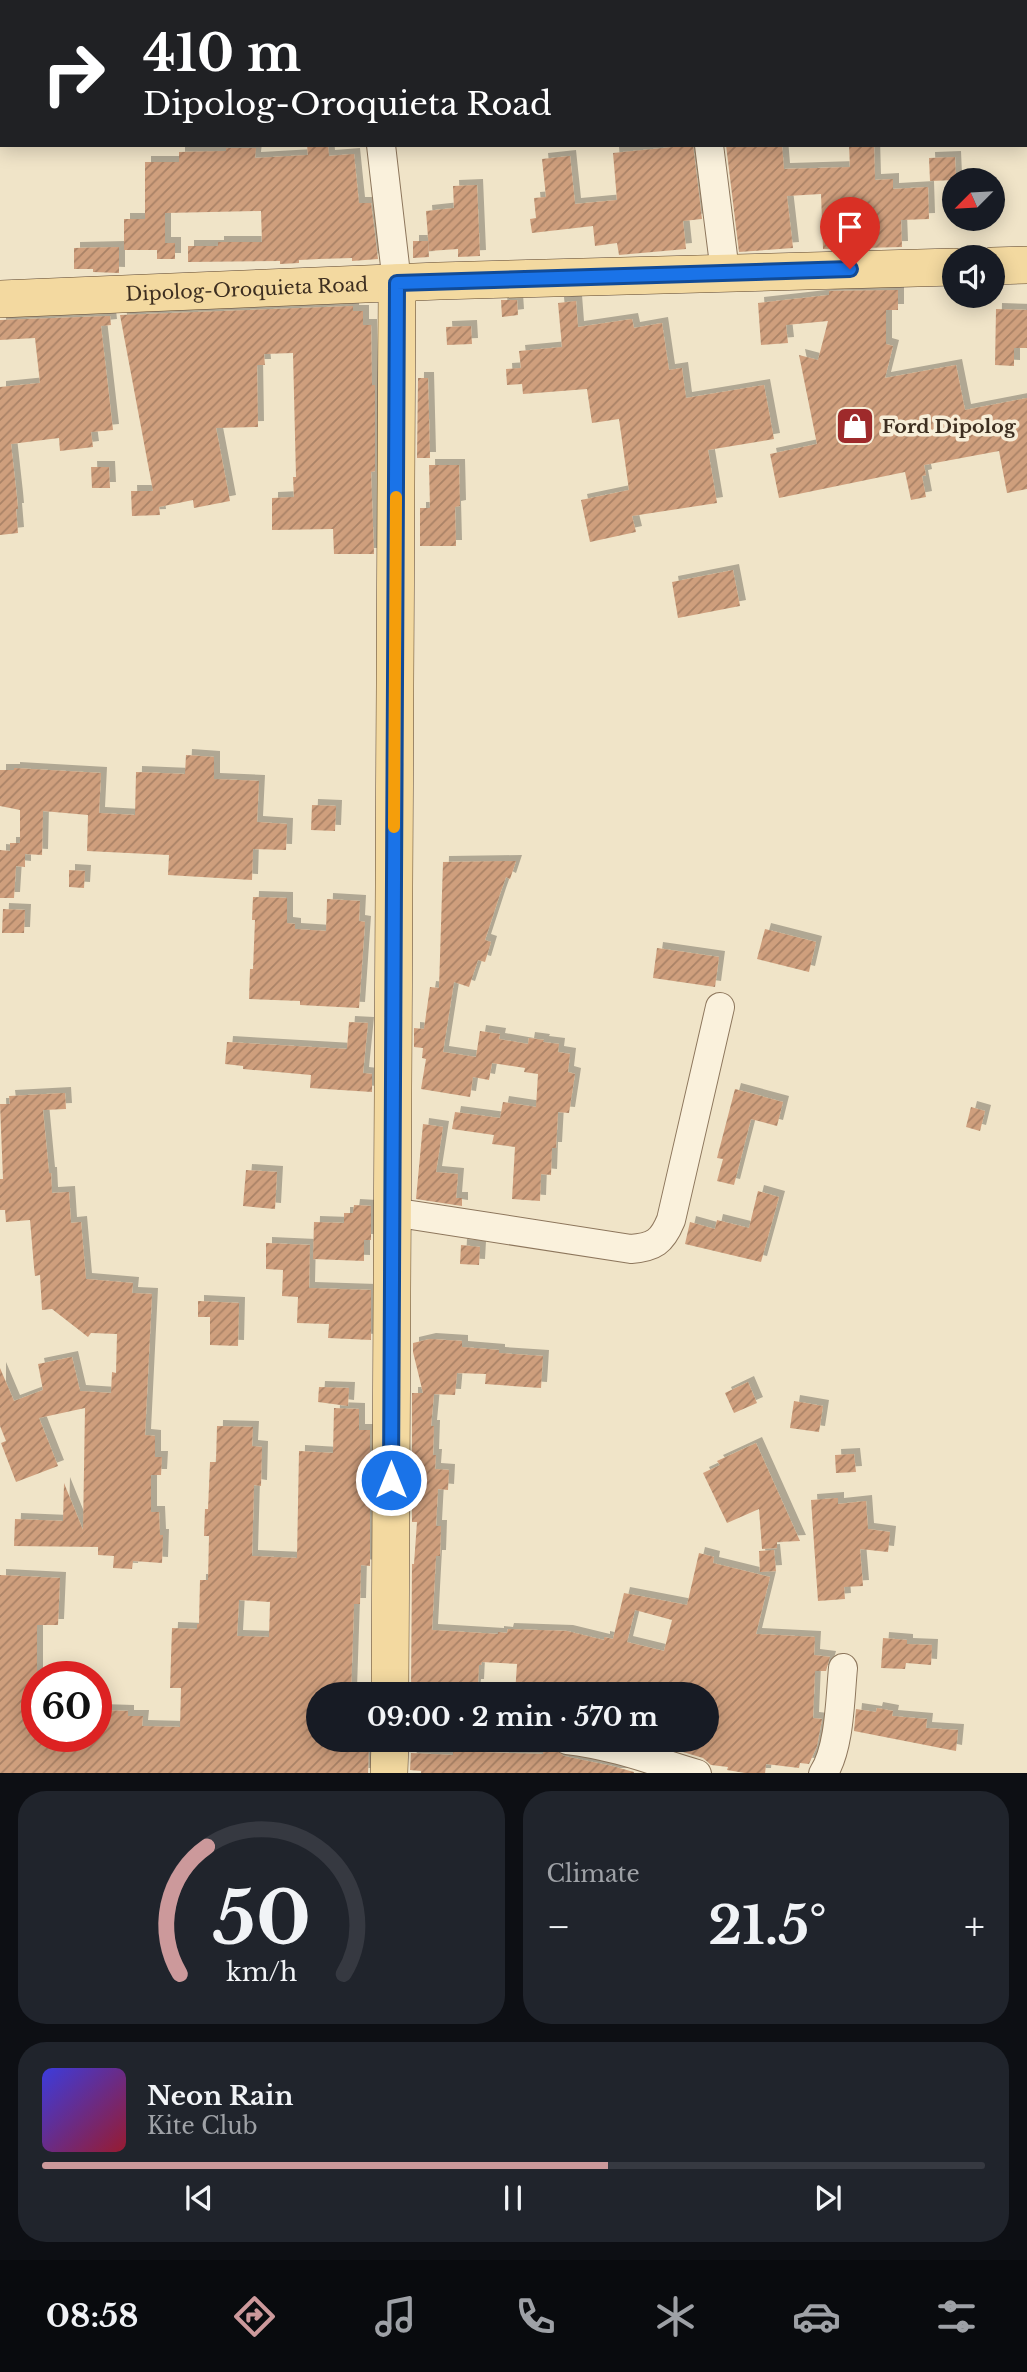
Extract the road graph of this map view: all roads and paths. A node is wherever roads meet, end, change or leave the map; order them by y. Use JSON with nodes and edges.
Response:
{"nodes":[{"id":1,"x":381,"y":147,"type":"edge"},
{"id":2,"x":709,"y":147,"type":"edge"},
{"id":3,"x":1027,"y":265,"type":"edge"},
{"id":4,"x":1005,"y":266,"type":"edge"},
{"id":5,"x":942,"y":267,"type":"edge"},
{"id":6,"x":725,"y":272,"type":"junction"},
{"id":7,"x":397,"y":283,"type":"junction"},
{"id":8,"x":0,"y":299,"type":"edge"},
{"id":9,"x":720,"y":1007,"type":"dead end"},
{"id":10,"x":392,"y":1212,"type":"junction"},
{"id":11,"x":843,"y":1668,"type":"dead end"},
{"id":12,"x":390,"y":1682,"type":"edge"},
{"id":13,"x":390,"y":1752,"type":"edge"},
{"id":14,"x":625,"y":1752,"type":"edge"},
{"id":15,"x":390,"y":1773,"type":"edge"},
{"id":16,"x":697,"y":1773,"type":"edge"},
{"id":17,"x":823,"y":1773,"type":"edge"}],
"edges":[{"from":1,"to":7,"type":"street"},
{"from":2,"to":6,"type":"street"},
{"from":3,"to":4,"type":"main road"},
{"from":5,"to":6,"type":"main road","name":"Dipolog-Oroquieta Road"},
{"from":6,"to":7,"type":"main road","name":"Dipolog-Oroquieta Road"},
{"from":7,"to":8,"type":"main road","name":"Dipolog-Oroquieta Road"},
{"from":7,"to":10,"type":"main road"},
{"from":9,"to":10,"type":"street"},
{"from":10,"to":12,"type":"main road"},
{"from":11,"to":17,"type":"street"},
{"from":13,"to":15,"type":"main road"},
{"from":14,"to":16,"type":"street"}]}
